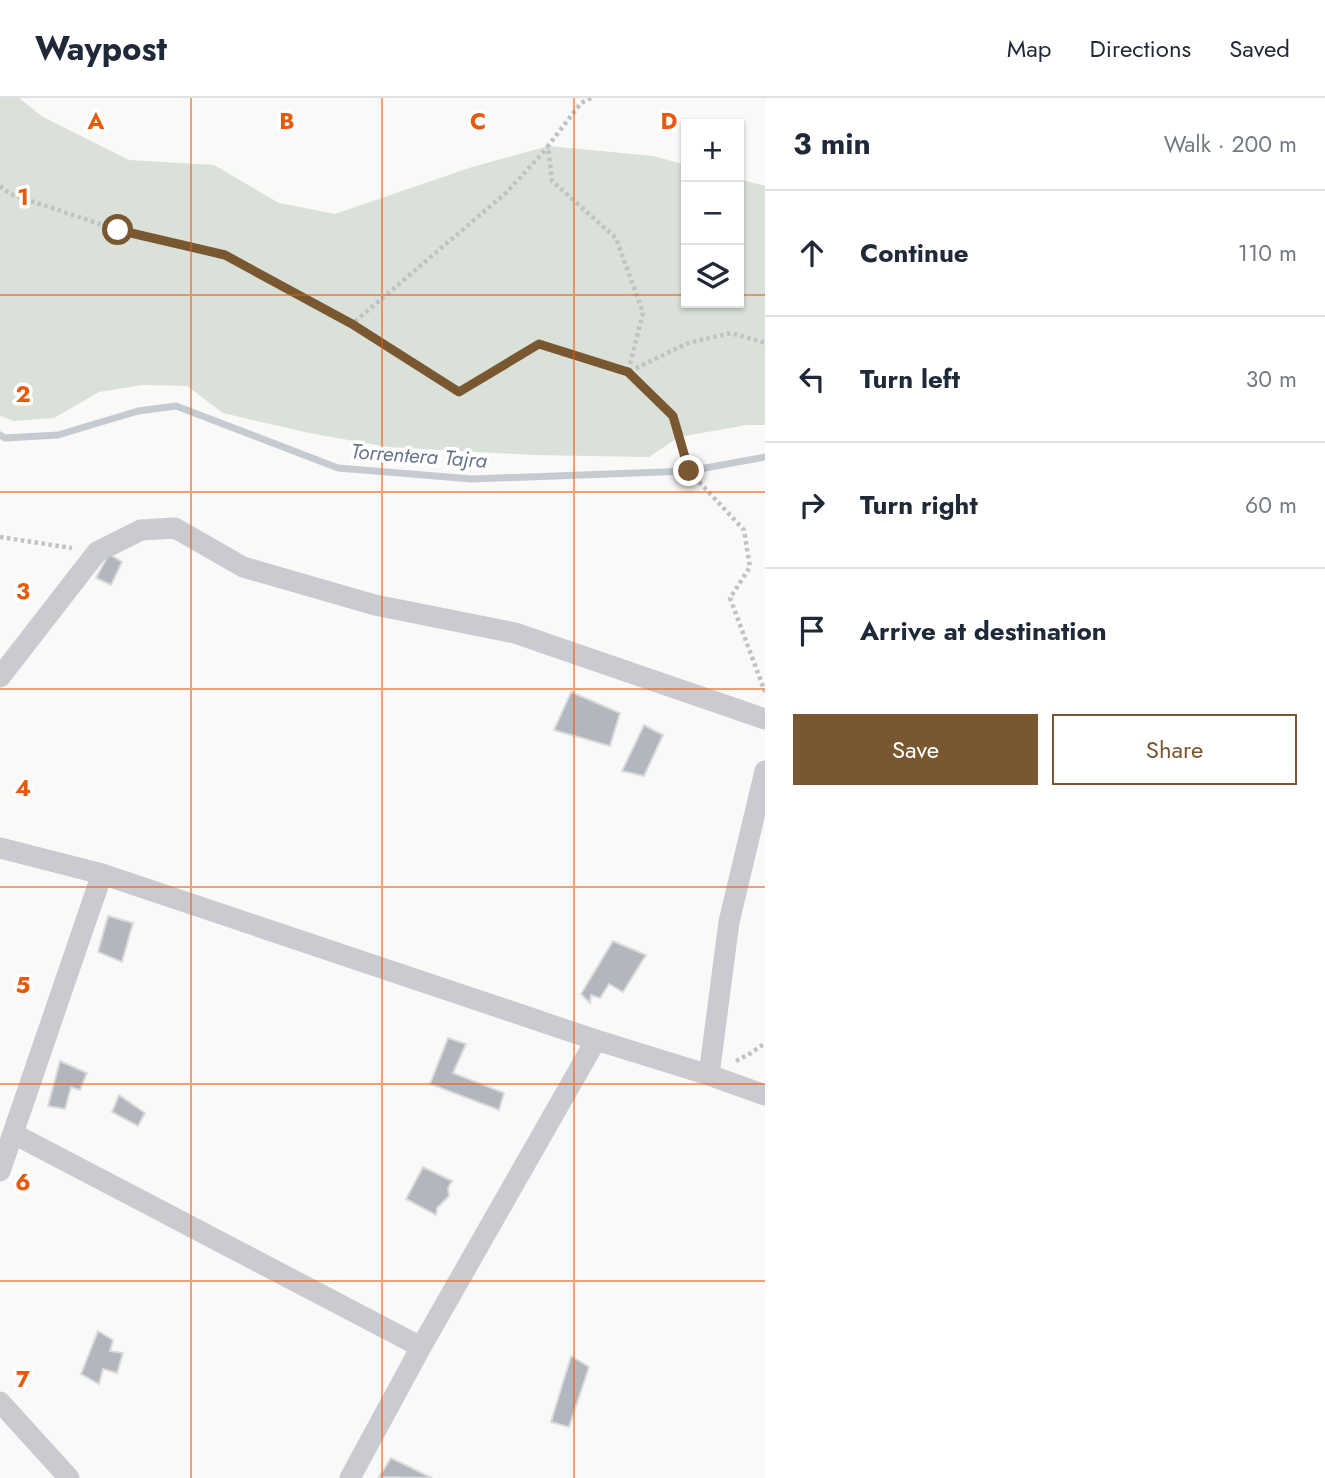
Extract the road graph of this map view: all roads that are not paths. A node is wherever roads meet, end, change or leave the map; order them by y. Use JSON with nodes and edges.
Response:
{"nodes":[{"id":1,"x":0,"y":677,"type":"edge"},
{"id":2,"x":765,"y":719,"type":"edge"},
{"id":3,"x":765,"y":771,"type":"edge"},
{"id":4,"x":0,"y":848,"type":"edge"},
{"id":5,"x":102,"y":874,"type":"junction"},
{"id":6,"x":596,"y":1040,"type":"junction"},
{"id":7,"x":709,"y":1075,"type":"junction"},
{"id":8,"x":765,"y":1095,"type":"edge"},
{"id":9,"x":14,"y":1134,"type":"junction"},
{"id":10,"x":0,"y":1170,"type":"edge"},
{"id":11,"x":421,"y":1347,"type":"junction"},
{"id":12,"x":0,"y":1402,"type":"edge"},
{"id":13,"x":69,"y":1478,"type":"edge"},
{"id":14,"x":350,"y":1478,"type":"edge"}],
"edges":[{"from":1,"to":2,"type":"street"},
{"from":3,"to":7,"type":"street"},
{"from":4,"to":5,"type":"street"},
{"from":5,"to":6,"type":"street"},
{"from":5,"to":9,"type":"street"},
{"from":6,"to":7,"type":"street"},
{"from":6,"to":11,"type":"street"},
{"from":7,"to":8,"type":"street"},
{"from":9,"to":10,"type":"street"},
{"from":9,"to":11,"type":"street"},
{"from":11,"to":14,"type":"street"},
{"from":12,"to":13,"type":"street"}]}
